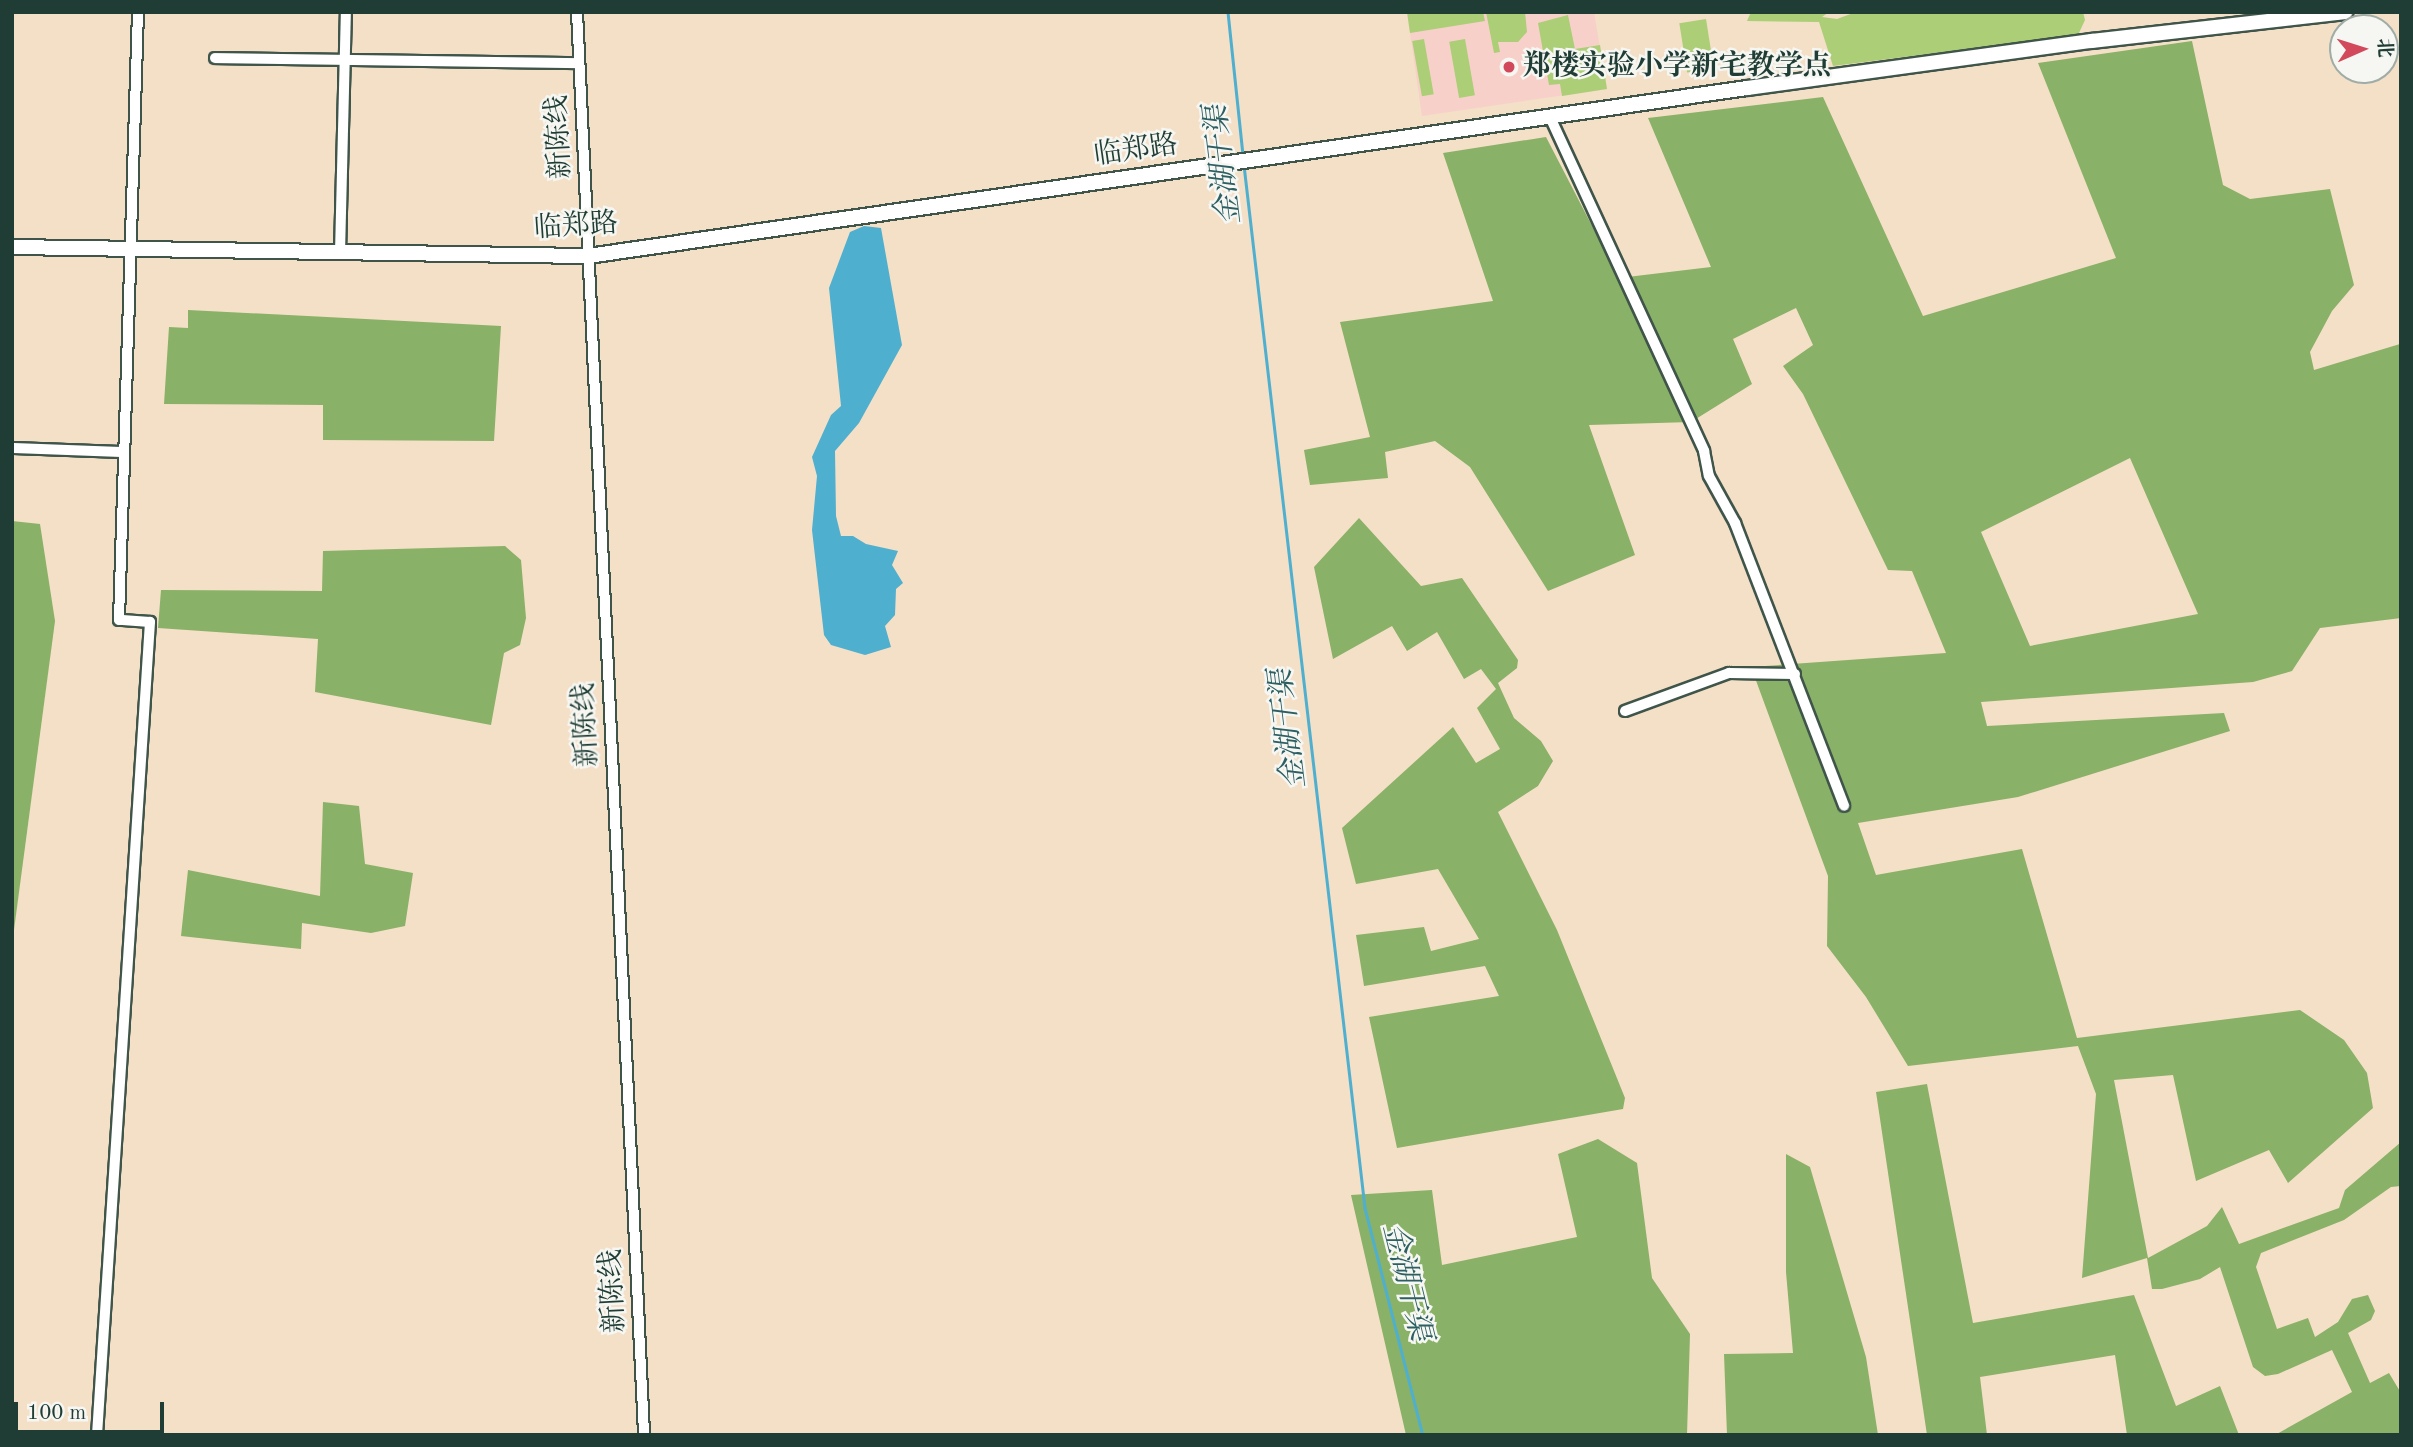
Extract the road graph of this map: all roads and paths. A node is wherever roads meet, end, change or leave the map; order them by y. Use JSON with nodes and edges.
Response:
{"nodes":[{"id":1,"x":138,"y":12,"type":"edge"},
{"id":2,"x":346,"y":12,"type":"edge"},
{"id":3,"x":577,"y":12,"type":"edge"},
{"id":4,"x":2345,"y":12,"type":"edge"},
{"id":5,"x":215,"y":58,"type":"dead end"},
{"id":6,"x":345,"y":60,"type":"junction"},
{"id":7,"x":579,"y":63,"type":"junction"},
{"id":8,"x":1550,"y":117,"type":"junction"},
{"id":9,"x":12,"y":247,"type":"edge"},
{"id":10,"x":130,"y":250,"type":"junction"},
{"id":11,"x":340,"y":253,"type":"junction"},
{"id":12,"x":588,"y":257,"type":"junction"},
{"id":13,"x":12,"y":448,"type":"edge"},
{"id":14,"x":123,"y":452,"type":"junction"},
{"id":15,"x":1795,"y":674,"type":"junction"},
{"id":16,"x":1625,"y":711,"type":"dead end"},
{"id":17,"x":1844,"y":806,"type":"dead end"},
{"id":18,"x":97,"y":1435,"type":"edge"},
{"id":19,"x":644,"y":1435,"type":"edge"}],
"edges":[{"from":1,"to":10,"type":"street"},
{"from":2,"to":6,"type":"street"},
{"from":3,"to":7,"type":"street","name":"新陈线"},
{"from":4,"to":8,"type":"main road","name":"临郑路"},
{"from":5,"to":6,"type":"street"},
{"from":6,"to":7,"type":"street"},
{"from":6,"to":11,"type":"street"},
{"from":7,"to":12,"type":"street","name":"新陈线"},
{"from":8,"to":12,"type":"main road","name":"临郑路"},
{"from":8,"to":15,"type":"street"},
{"from":9,"to":10,"type":"main road","name":"临郑路"},
{"from":10,"to":11,"type":"main road","name":"临郑路"},
{"from":10,"to":14,"type":"street"},
{"from":11,"to":12,"type":"main road","name":"临郑路"},
{"from":12,"to":19,"type":"street","name":"新陈线"},
{"from":13,"to":14,"type":"street"},
{"from":14,"to":18,"type":"street"},
{"from":15,"to":16,"type":"street"},
{"from":15,"to":17,"type":"street"}]}
